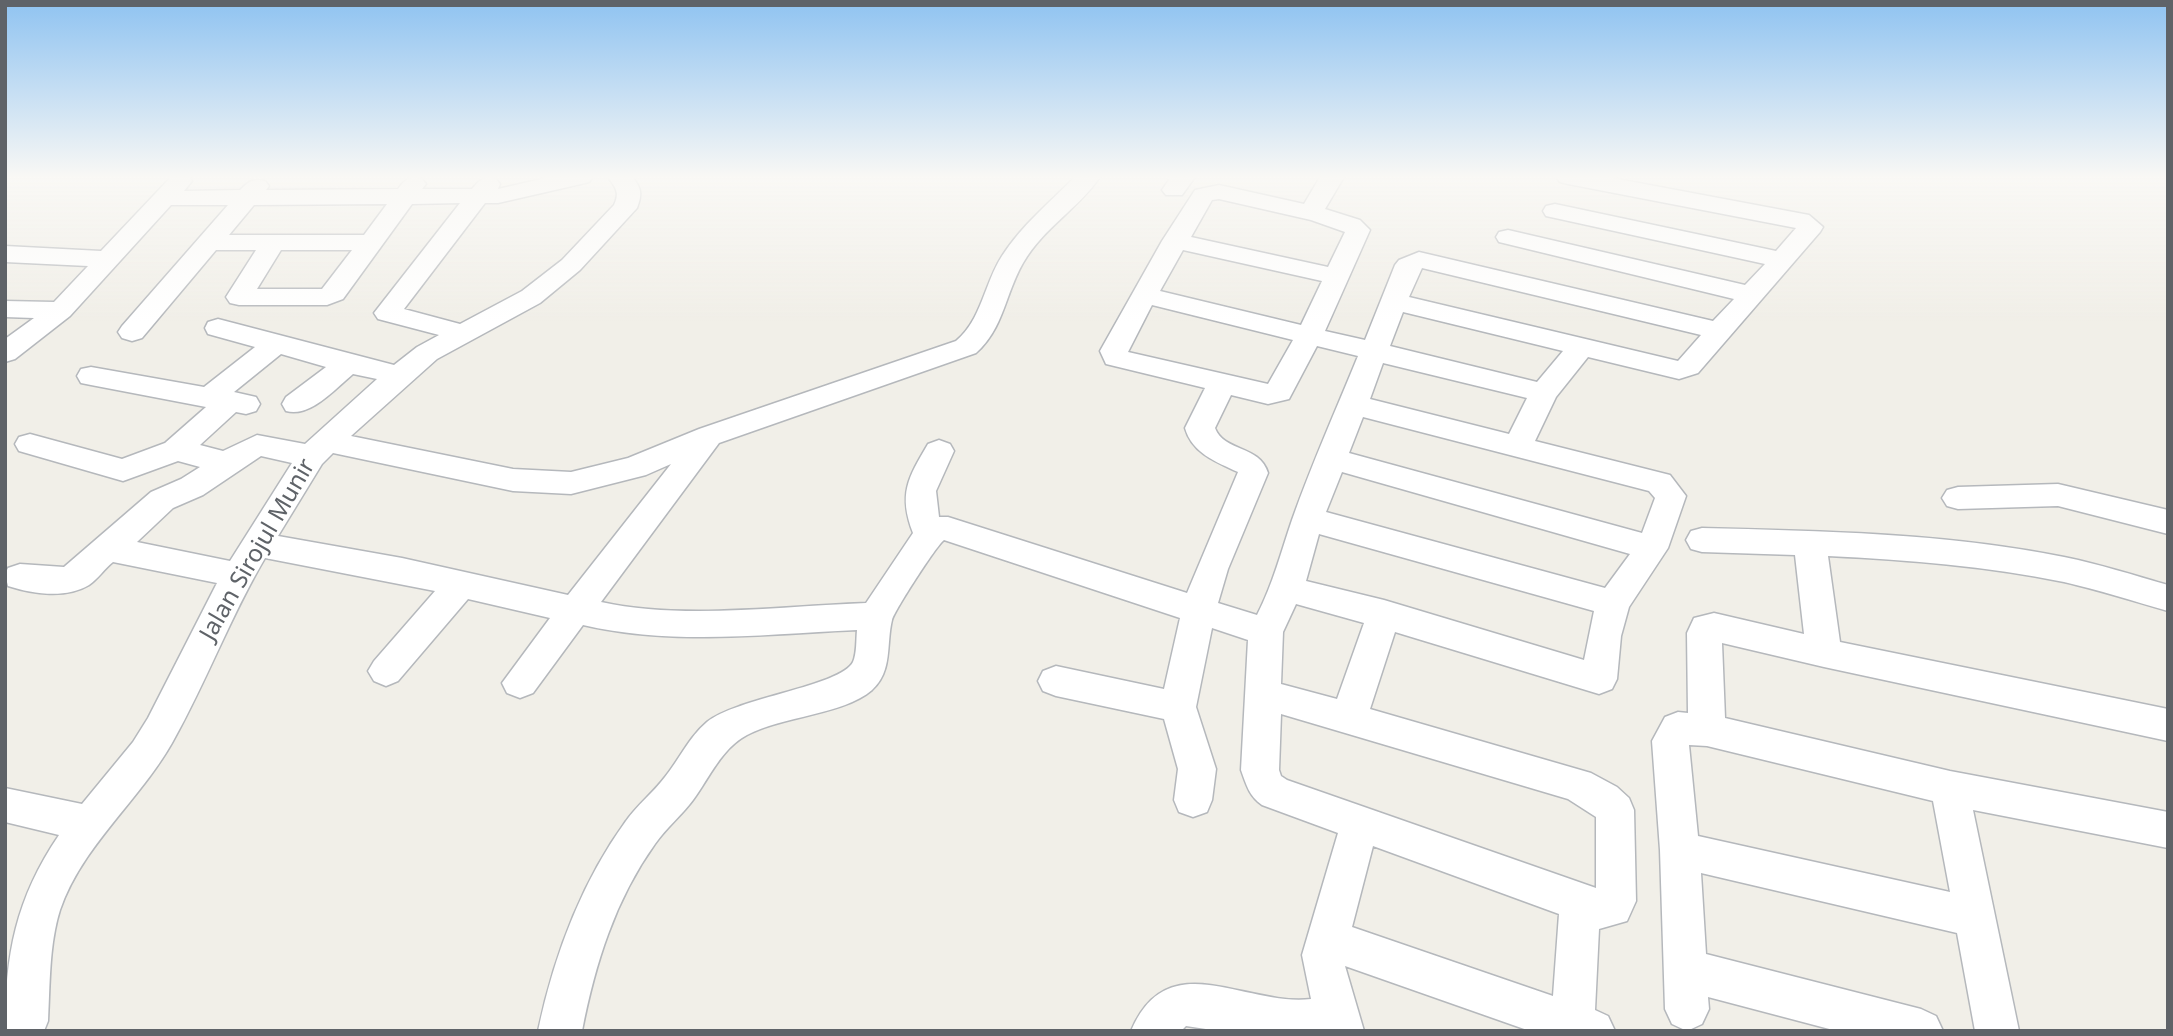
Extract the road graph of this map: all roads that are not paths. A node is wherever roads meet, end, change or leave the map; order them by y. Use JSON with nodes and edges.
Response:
{"nodes":[{"id":1,"x":141,"y":225,"type":"edge"},
{"id":2,"x":222,"y":225,"type":"edge"},
{"id":3,"x":385,"y":225,"type":"edge"},
{"id":4,"x":456,"y":225,"type":"edge"},
{"id":5,"x":609,"y":225,"type":"edge"},
{"id":6,"x":1039,"y":225,"type":"edge"},
{"id":7,"x":1184,"y":225,"type":"edge"},
{"id":8,"x":1355,"y":225,"type":"edge"},
{"id":9,"x":1529,"y":225,"type":"edge"},
{"id":10,"x":1621,"y":225,"type":"edge"},
{"id":11,"x":1810,"y":225,"type":"edge"},
{"id":12,"x":1508,"y":237,"type":"junction"},
{"id":13,"x":1174,"y":241,"type":"junction"},
{"id":14,"x":208,"y":242,"type":"junction"},
{"id":15,"x":273,"y":243,"type":"junction"},
{"id":16,"x":372,"y":243,"type":"junction"},
{"id":17,"x":5,"y":254,"type":"edge"},
{"id":18,"x":109,"y":259,"type":"junction"},
{"id":19,"x":1782,"y":260,"type":"junction"},
{"id":20,"x":1488,"y":274,"type":"junction"},
{"id":21,"x":1336,"y":276,"type":"junction"},
{"id":22,"x":1144,"y":295,"type":"junction"},
{"id":23,"x":1752,"y":295,"type":"junction"},
{"id":24,"x":1393,"y":302,"type":"junction"},
{"id":25,"x":5,"y":309,"type":"edge"},
{"id":26,"x":61,"y":310,"type":"junction"},
{"id":27,"x":218,"y":328,"type":"dead end"},
{"id":28,"x":1717,"y":331,"type":"junction"},
{"id":29,"x":132,"y":332,"type":"dead end"},
{"id":30,"x":462,"y":333,"type":"junction"},
{"id":31,"x":278,"y":343,"type":"junction"},
{"id":32,"x":1342,"y":344,"type":"junction"},
{"id":33,"x":1580,"y":348,"type":"junction"},
{"id":34,"x":5,"y":353,"type":"edge"},
{"id":35,"x":348,"y":364,"type":"junction"},
{"id":36,"x":399,"y":374,"type":"junction"},
{"id":37,"x":91,"y":376,"type":"dead end"},
{"id":38,"x":1222,"y":383,"type":"junction"},
{"id":39,"x":1544,"y":393,"type":"junction"},
{"id":40,"x":227,"y":401,"type":"junction"},
{"id":41,"x":296,"y":404,"type":"dead end"},
{"id":42,"x":1351,"y":404,"type":"junction"},
{"id":43,"x":709,"y":436,"type":"junction"},
{"id":44,"x":30,"y":444,"type":"dead end"},
{"id":45,"x":1518,"y":445,"type":"junction"},
{"id":46,"x":318,"y":449,"type":"junction"},
{"id":47,"x":176,"y":450,"type":"junction"},
{"id":48,"x":939,"y":451,"type":"dead end"},
{"id":49,"x":1333,"y":459,"type":"junction"},
{"id":50,"x":227,"y":463,"type":"junction"},
{"id":51,"x":1958,"y":498,"type":"dead end"},
{"id":52,"x":1308,"y":519,"type":"junction"},
{"id":53,"x":2168,"y":522,"type":"edge"},
{"id":54,"x":929,"y":534,"type":"junction"},
{"id":55,"x":1702,"y":540,"type":"dead end"},
{"id":56,"x":256,"y":544,"type":"junction"},
{"id":57,"x":1810,"y":544,"type":"junction"},
{"id":58,"x":1652,"y":548,"type":"junction"},
{"id":59,"x":109,"y":549,"type":"junction"},
{"id":60,"x":238,"y":575,"type":"junction"},
{"id":61,"x":20,"y":577,"type":"dead end"},
{"id":62,"x":460,"y":586,"type":"junction"},
{"id":63,"x":1287,"y":589,"type":"junction"},
{"id":64,"x":2168,"y":598,"type":"edge"},
{"id":65,"x":1613,"y":604,"type":"junction"},
{"id":66,"x":574,"y":611,"type":"junction"},
{"id":67,"x":1384,"y":613,"type":"junction"},
{"id":68,"x":876,"y":616,"type":"junction"},
{"id":69,"x":1230,"y":619,"type":"junction"},
{"id":70,"x":1824,"y":653,"type":"junction"},
{"id":71,"x":386,"y":671,"type":"dead end"},
{"id":72,"x":1056,"y":681,"type":"dead end"},
{"id":73,"x":520,"y":683,"type":"dead end"},
{"id":74,"x":1262,"y":693,"type":"junction"},
{"id":75,"x":1178,"y":707,"type":"junction"},
{"id":76,"x":1349,"y":719,"type":"junction"},
{"id":77,"x":2168,"y":725,"type":"edge"},
{"id":78,"x":1707,"y":730,"type":"junction"},
{"id":79,"x":1950,"y":788,"type":"junction"},
{"id":80,"x":1194,"y":800,"type":"dead end"},
{"id":81,"x":5,"y":805,"type":"edge"},
{"id":82,"x":90,"y":823,"type":"junction"},
{"id":83,"x":1360,"y":823,"type":"junction"},
{"id":84,"x":2168,"y":830,"type":"edge"},
{"id":85,"x":1680,"y":850,"type":"junction"},
{"id":86,"x":1580,"y":903,"type":"junction"},
{"id":87,"x":1978,"y":918,"type":"junction"},
{"id":88,"x":1326,"y":939,"type":"junction"},
{"id":89,"x":1327,"y":1023,"type":"edge"},
{"id":90,"x":1583,"y":1027,"type":"edge"},
{"id":91,"x":21,"y":1031,"type":"edge"},
{"id":92,"x":561,"y":1031,"type":"edge"},
{"id":93,"x":1153,"y":1031,"type":"edge"},
{"id":94,"x":1920,"y":1031,"type":"edge"},
{"id":95,"x":1997,"y":1031,"type":"edge"}],
"edges":[{"from":1,"to":18,"type":"street"},
{"from":2,"to":14,"type":"street"},
{"from":3,"to":16,"type":"street"},
{"from":4,"to":30,"type":"street"},
{"from":5,"to":30,"type":"street","name":"Jalan Sirojul Munir"},
{"from":6,"to":43,"type":"street"},
{"from":7,"to":13,"type":"street"},
{"from":8,"to":21,"type":"street"},
{"from":9,"to":12,"type":"street"},
{"from":10,"to":19,"type":"street"},
{"from":11,"to":19,"type":"street"},
{"from":12,"to":20,"type":"street"},
{"from":12,"to":23,"type":"street"},
{"from":13,"to":21,"type":"street"},
{"from":13,"to":22,"type":"street"},
{"from":14,"to":15,"type":"street"},
{"from":14,"to":29,"type":"street"},
{"from":15,"to":16,"type":"street"},
{"from":15,"to":16,"type":"street"},
{"from":17,"to":18,"type":"street"},
{"from":18,"to":26,"type":"street"},
{"from":19,"to":23,"type":"street"},
{"from":20,"to":24,"type":"street"},
{"from":20,"to":28,"type":"street"},
{"from":21,"to":32,"type":"street"},
{"from":22,"to":32,"type":"street"},
{"from":22,"to":38,"type":"street"},
{"from":23,"to":28,"type":"street"},
{"from":24,"to":32,"type":"street"},
{"from":24,"to":33,"type":"street"},
{"from":25,"to":26,"type":"street"},
{"from":26,"to":34,"type":"street"},
{"from":27,"to":31,"type":"street"},
{"from":28,"to":33,"type":"street"},
{"from":30,"to":36,"type":"street","name":"Jalan Sirojul Munir"},
{"from":31,"to":35,"type":"street"},
{"from":31,"to":40,"type":"street"},
{"from":32,"to":38,"type":"street"},
{"from":32,"to":39,"type":"street"},
{"from":32,"to":42,"type":"street"},
{"from":33,"to":39,"type":"street"},
{"from":35,"to":36,"type":"street"},
{"from":35,"to":41,"type":"street"},
{"from":36,"to":46,"type":"street","name":"Jalan Sirojul Munir"},
{"from":37,"to":40,"type":"street"},
{"from":38,"to":69,"type":"street"},
{"from":39,"to":45,"type":"street"},
{"from":40,"to":47,"type":"street"},
{"from":42,"to":45,"type":"street"},
{"from":42,"to":49,"type":"street"},
{"from":43,"to":46,"type":"street"},
{"from":43,"to":66,"type":"street"},
{"from":44,"to":47,"type":"street"},
{"from":45,"to":58,"type":"street"},
{"from":46,"to":50,"type":"street"},
{"from":46,"to":56,"type":"street","name":"Jalan Sirojul Munir"},
{"from":47,"to":50,"type":"street"},
{"from":48,"to":54,"type":"street"},
{"from":49,"to":52,"type":"street"},
{"from":49,"to":58,"type":"street"},
{"from":50,"to":59,"type":"street"},
{"from":51,"to":53,"type":"street"},
{"from":52,"to":63,"type":"street"},
{"from":52,"to":65,"type":"street"},
{"from":54,"to":68,"type":"street"},
{"from":54,"to":69,"type":"street"},
{"from":55,"to":57,"type":"street"},
{"from":56,"to":60,"type":"street","name":"Jalan Sirojul Munir"},
{"from":56,"to":62,"type":"street"},
{"from":57,"to":64,"type":"street"},
{"from":57,"to":70,"type":"street"},
{"from":58,"to":65,"type":"street"},
{"from":59,"to":60,"type":"street"},
{"from":59,"to":61,"type":"street"},
{"from":60,"to":82,"type":"street","name":"Jalan Sirojul Munir"},
{"from":62,"to":66,"type":"street"},
{"from":62,"to":71,"type":"street"},
{"from":63,"to":67,"type":"street"},
{"from":63,"to":69,"type":"street"},
{"from":65,"to":67,"type":"street"},
{"from":66,"to":68,"type":"street"},
{"from":66,"to":73,"type":"street"},
{"from":67,"to":76,"type":"street"},
{"from":68,"to":92,"type":"street"},
{"from":69,"to":74,"type":"street"},
{"from":69,"to":75,"type":"street"},
{"from":70,"to":77,"type":"street"},
{"from":70,"to":78,"type":"street"},
{"from":72,"to":75,"type":"street"},
{"from":74,"to":76,"type":"street"},
{"from":74,"to":83,"type":"street"},
{"from":75,"to":80,"type":"street"},
{"from":76,"to":86,"type":"street"},
{"from":78,"to":79,"type":"street"},
{"from":78,"to":85,"type":"street"},
{"from":79,"to":84,"type":"street"},
{"from":79,"to":87,"type":"street"},
{"from":81,"to":82,"type":"street"},
{"from":82,"to":91,"type":"street","name":"Jalan Sirojul Munir"},
{"from":83,"to":86,"type":"street"},
{"from":83,"to":88,"type":"street"},
{"from":85,"to":87,"type":"street"},
{"from":85,"to":94,"type":"street"},
{"from":86,"to":90,"type":"street"},
{"from":87,"to":95,"type":"street"},
{"from":88,"to":89,"type":"street"},
{"from":88,"to":90,"type":"street"},
{"from":89,"to":93,"type":"street"}]}
